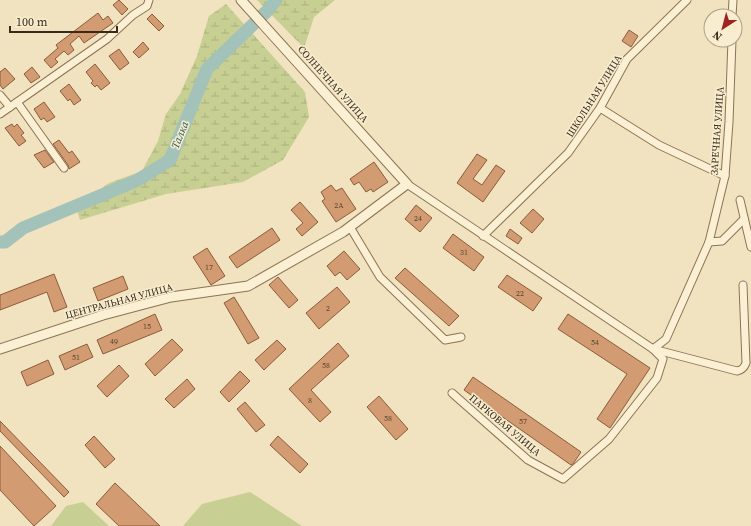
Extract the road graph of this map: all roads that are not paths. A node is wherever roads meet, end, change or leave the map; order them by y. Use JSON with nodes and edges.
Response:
{"nodes":[{"id":1,"x":149,"y":0,"type":"edge"},
{"id":2,"x":241,"y":0,"type":"edge"},
{"id":3,"x":687,"y":0,"type":"edge"},
{"id":4,"x":732,"y":48,"type":"edge"},
{"id":5,"x":0,"y":95,"type":"edge"},
{"id":6,"x":17,"y":102,"type":"junction"},
{"id":7,"x":10,"y":107,"type":"junction"},
{"id":8,"x":600,"y":108,"type":"junction"},
{"id":9,"x":0,"y":114,"type":"edge"},
{"id":10,"x":64,"y":168,"type":"dead end"},
{"id":11,"x":725,"y":176,"type":"junction"},
{"id":12,"x":407,"y":184,"type":"junction"},
{"id":13,"x":740,"y":200,"type":"dead end"},
{"id":14,"x":744,"y":220,"type":"junction"},
{"id":15,"x":350,"y":227,"type":"junction"},
{"id":16,"x":483,"y":236,"type":"junction"},
{"id":17,"x":709,"y":242,"type":"junction"},
{"id":18,"x":751,"y":248,"type":"edge"},
{"id":19,"x":743,"y":285,"type":"dead end"},
{"id":20,"x":461,"y":337,"type":"dead end"},
{"id":21,"x":0,"y":349,"type":"edge"},
{"id":22,"x":653,"y":349,"type":"junction"},
{"id":23,"x":452,"y":393,"type":"dead end"}],
"edges":[{"from":1,"to":6,"type":"street"},
{"from":2,"to":12,"type":"street","name":"СОЛНЕЧНАЯ УЛИЦА"},
{"from":3,"to":8,"type":"street","name":"ШКОЛЬНАЯ УЛИЦА"},
{"from":4,"to":11,"type":"street","name":"ЗАРЕЧНАЯ УЛИЦА"},
{"from":5,"to":7,"type":"street"},
{"from":6,"to":7,"type":"street"},
{"from":6,"to":10,"type":"street"},
{"from":7,"to":9,"type":"street"},
{"from":8,"to":11,"type":"street"},
{"from":8,"to":16,"type":"street","name":"ШКОЛЬНАЯ УЛИЦА"},
{"from":11,"to":17,"type":"street","name":"ЗАРЕЧНАЯ УЛИЦА"},
{"from":12,"to":15,"type":"street","name":"ЦЕНТРАЛЬНАЯ УЛИЦА"},
{"from":12,"to":16,"type":"street","name":"ПАРКОВАЯ УЛИЦА"},
{"from":13,"to":14,"type":"street"},
{"from":14,"to":17,"type":"street"},
{"from":14,"to":18,"type":"street"},
{"from":15,"to":20,"type":"street"},
{"from":15,"to":21,"type":"street","name":"ЦЕНТРАЛЬНАЯ УЛИЦА"},
{"from":16,"to":22,"type":"street","name":"ПАРКОВАЯ УЛИЦА"},
{"from":17,"to":22,"type":"street","name":"ЗАРЕЧНАЯ УЛИЦА"},
{"from":19,"to":22,"type":"street","name":"ПАРКОВАЯ УЛИЦА"},
{"from":22,"to":23,"type":"street","name":"ПАРКОВАЯ УЛИЦА"}]}
